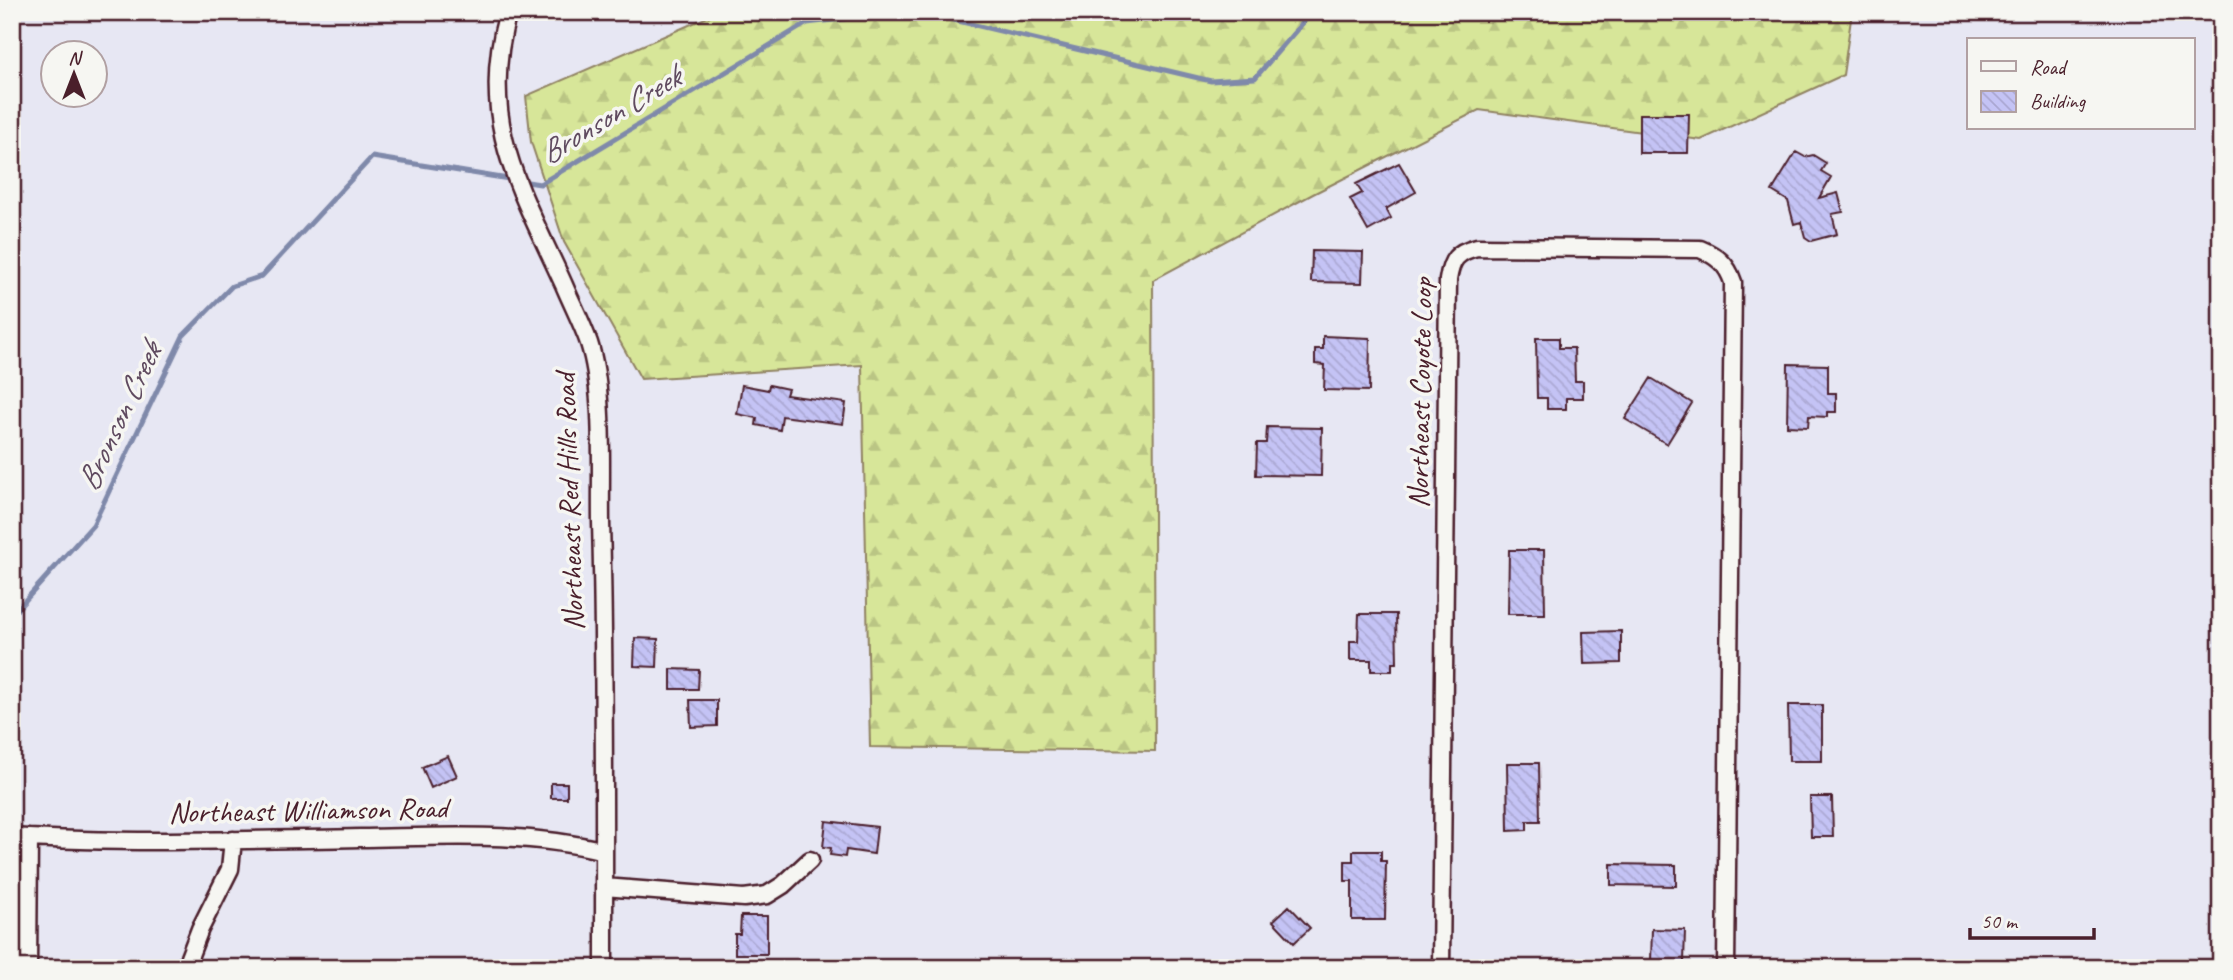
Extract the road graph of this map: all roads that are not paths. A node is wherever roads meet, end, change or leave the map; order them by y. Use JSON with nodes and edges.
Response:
{"nodes":[{"id":1,"x":508,"y":12,"type":"edge"},
{"id":2,"x":12,"y":837,"type":"edge"},
{"id":3,"x":29,"y":838,"type":"junction"},
{"id":4,"x":233,"y":840,"type":"junction"},
{"id":5,"x":604,"y":851,"type":"junction"},
{"id":6,"x":810,"y":860,"type":"dead end"},
{"id":7,"x":604,"y":887,"type":"junction"},
{"id":8,"x":28,"y":968,"type":"edge"},
{"id":9,"x":185,"y":968,"type":"edge"},
{"id":10,"x":604,"y":968,"type":"edge"},
{"id":11,"x":1441,"y":968,"type":"edge"},
{"id":12,"x":1726,"y":968,"type":"edge"}],
"edges":[{"from":1,"to":5,"type":"street","name":"Northeast Red Hills Road"},
{"from":2,"to":3,"type":"street","name":"Northeast Williamson Road"},
{"from":3,"to":4,"type":"street","name":"Northeast Williamson Road"},
{"from":3,"to":8,"type":"street"},
{"from":4,"to":5,"type":"street","name":"Northeast Williamson Road"},
{"from":4,"to":9,"type":"street"},
{"from":5,"to":7,"type":"street","name":"Northeast Red Hills Road"},
{"from":6,"to":7,"type":"street"},
{"from":7,"to":10,"type":"street","name":"Northeast Red Hills Road"},
{"from":11,"to":12,"type":"street","name":"Northeast Coyote Loop"}]}
